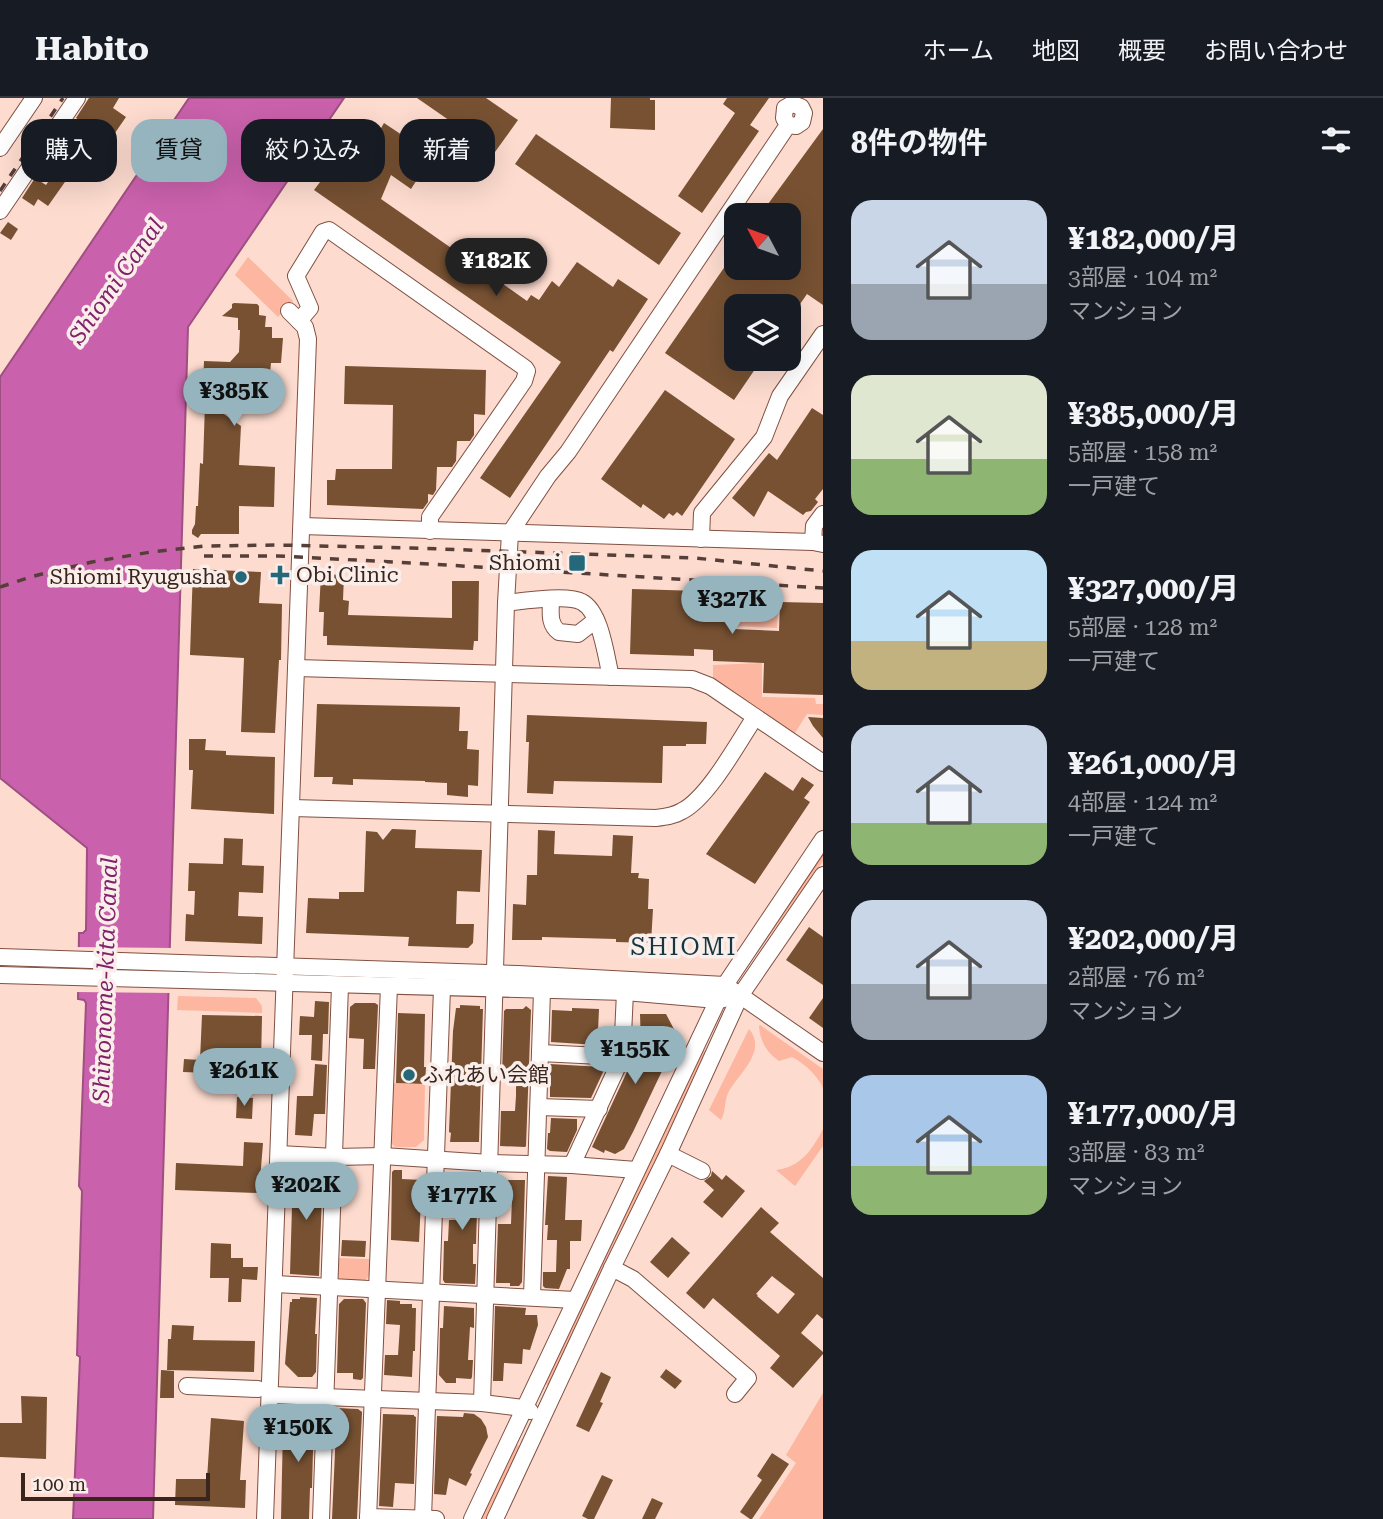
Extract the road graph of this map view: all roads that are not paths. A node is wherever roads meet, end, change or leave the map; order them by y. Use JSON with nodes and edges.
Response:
{"nodes":[{"id":1,"x":34,"y":98,"type":"edge"},
{"id":2,"x":77,"y":98,"type":"edge"},
{"id":3,"x":788,"y":125,"type":"dead end"},
{"id":4,"x":0,"y":148,"type":"edge"},
{"id":5,"x":0,"y":211,"type":"edge"},
{"id":6,"x":823,"y":334,"type":"edge"},
{"id":7,"x":823,"y":514,"type":"edge"},
{"id":8,"x":302,"y":526,"type":"junction"},
{"id":9,"x":430,"y":531,"type":"junction"},
{"id":10,"x":510,"y":533,"type":"junction"},
{"id":11,"x":701,"y":539,"type":"junction"},
{"id":12,"x":818,"y":543,"type":"edge"},
{"id":13,"x":551,"y":599,"type":"junction"},
{"id":14,"x":506,"y":603,"type":"junction"},
{"id":15,"x":596,"y":620,"type":"junction"},
{"id":16,"x":296,"y":667,"type":"junction"},
{"id":17,"x":504,"y":673,"type":"junction"},
{"id":18,"x":611,"y":677,"type":"junction"},
{"id":19,"x":755,"y":717,"type":"junction"},
{"id":20,"x":823,"y":763,"type":"edge"},
{"id":21,"x":292,"y":808,"type":"junction"},
{"id":22,"x":500,"y":814,"type":"junction"},
{"id":23,"x":823,"y":839,"type":"edge"},
{"id":24,"x":823,"y":875,"type":"edge"},
{"id":25,"x":0,"y":957,"type":"edge"},
{"id":26,"x":284,"y":966,"type":"junction"},
{"id":27,"x":496,"y":973,"type":"junction"},
{"id":28,"x":0,"y":975,"type":"edge"},
{"id":29,"x":284,"y":984,"type":"junction"},
{"id":30,"x":725,"y":985,"type":"junction"},
{"id":31,"x":340,"y":986,"type":"junction"},
{"id":32,"x":390,"y":986,"type":"junction"},
{"id":33,"x":442,"y":988,"type":"junction"},
{"id":34,"x":496,"y":990,"type":"junction"},
{"id":35,"x":542,"y":991,"type":"junction"},
{"id":36,"x":625,"y":992,"type":"junction"},
{"id":37,"x":740,"y":996,"type":"junction"},
{"id":38,"x":717,"y":1000,"type":"junction"},
{"id":39,"x":540,"y":1053,"type":"junction"},
{"id":40,"x":823,"y":1053,"type":"edge"},
{"id":41,"x":622,"y":1057,"type":"junction"},
{"id":42,"x":539,"y":1107,"type":"junction"},
{"id":43,"x":598,"y":1108,"type":"junction"},
{"id":44,"x":279,"y":1154,"type":"junction"},
{"id":45,"x":668,"y":1154,"type":"junction"},
{"id":46,"x":383,"y":1156,"type":"junction"},
{"id":47,"x":335,"y":1157,"type":"junction"},
{"id":48,"x":436,"y":1160,"type":"junction"},
{"id":49,"x":490,"y":1163,"type":"junction"},
{"id":50,"x":537,"y":1164,"type":"junction"},
{"id":51,"x":572,"y":1164,"type":"junction"},
{"id":52,"x":636,"y":1171,"type":"junction"},
{"id":53,"x":702,"y":1171,"type":"dead end"},
{"id":54,"x":612,"y":1268,"type":"junction"},
{"id":55,"x":275,"y":1284,"type":"junction"},
{"id":56,"x":330,"y":1287,"type":"junction"},
{"id":57,"x":377,"y":1289,"type":"junction"},
{"id":58,"x":431,"y":1292,"type":"junction"},
{"id":59,"x":485,"y":1295,"type":"junction"},
{"id":60,"x":532,"y":1297,"type":"junction"},
{"id":61,"x":575,"y":1300,"type":"junction"},
{"id":62,"x":187,"y":1386,"type":"dead end"},
{"id":63,"x":264,"y":1392,"type":"junction"},
{"id":64,"x":735,"y":1394,"type":"dead end"},
{"id":65,"x":326,"y":1397,"type":"junction"},
{"id":66,"x":372,"y":1399,"type":"junction"},
{"id":67,"x":428,"y":1401,"type":"junction"},
{"id":68,"x":482,"y":1403,"type":"junction"},
{"id":69,"x":523,"y":1408,"type":"junction"},
{"id":70,"x":542,"y":1417,"type":"junction"},
{"id":71,"x":368,"y":1518,"type":"edge"},
{"id":72,"x":429,"y":1518,"type":"edge"},
{"id":73,"x":265,"y":1519,"type":"edge"},
{"id":74,"x":321,"y":1519,"type":"edge"},
{"id":75,"x":472,"y":1519,"type":"edge"},
{"id":76,"x":495,"y":1519,"type":"edge"}],
"edges":[{"from":1,"to":4,"type":"street"},
{"from":2,"to":5,"type":"street"},
{"from":3,"to":10,"type":"street"},
{"from":6,"to":11,"type":"street"},
{"from":7,"to":12,"type":"street"},
{"from":8,"to":9,"type":"street"},
{"from":8,"to":9,"type":"street"},
{"from":8,"to":16,"type":"street"},
{"from":9,"to":10,"type":"street"},
{"from":10,"to":11,"type":"street"},
{"from":10,"to":14,"type":"street"},
{"from":11,"to":12,"type":"street"},
{"from":13,"to":14,"type":"street"},
{"from":13,"to":15,"type":"street"},
{"from":13,"to":15,"type":"street"},
{"from":14,"to":17,"type":"street"},
{"from":15,"to":18,"type":"street"},
{"from":16,"to":17,"type":"street"},
{"from":16,"to":21,"type":"street"},
{"from":17,"to":18,"type":"street"},
{"from":17,"to":22,"type":"street"},
{"from":18,"to":19,"type":"street"},
{"from":19,"to":20,"type":"street"},
{"from":19,"to":22,"type":"street"},
{"from":21,"to":22,"type":"street"},
{"from":21,"to":26,"type":"street"},
{"from":22,"to":27,"type":"street"},
{"from":23,"to":30,"type":"street"},
{"from":24,"to":37,"type":"street"},
{"from":25,"to":26,"type":"street"},
{"from":26,"to":27,"type":"street"},
{"from":26,"to":29,"type":"street"},
{"from":27,"to":30,"type":"street"},
{"from":27,"to":34,"type":"street"},
{"from":28,"to":29,"type":"street"},
{"from":29,"to":31,"type":"street"},
{"from":29,"to":44,"type":"street"},
{"from":30,"to":37,"type":"street"},
{"from":30,"to":38,"type":"street"},
{"from":31,"to":32,"type":"street"},
{"from":31,"to":47,"type":"street"},
{"from":32,"to":33,"type":"street"},
{"from":32,"to":46,"type":"street"},
{"from":33,"to":34,"type":"street"},
{"from":33,"to":48,"type":"street"},
{"from":34,"to":35,"type":"street"},
{"from":34,"to":49,"type":"street"},
{"from":35,"to":36,"type":"street"},
{"from":35,"to":39,"type":"street"},
{"from":36,"to":38,"type":"street"},
{"from":36,"to":41,"type":"street"},
{"from":37,"to":38,"type":"street"},
{"from":37,"to":40,"type":"street"},
{"from":37,"to":45,"type":"street"},
{"from":38,"to":52,"type":"street"},
{"from":39,"to":41,"type":"street"},
{"from":39,"to":42,"type":"street"},
{"from":41,"to":43,"type":"street"},
{"from":42,"to":43,"type":"street"},
{"from":42,"to":50,"type":"street"},
{"from":43,"to":51,"type":"street"},
{"from":44,"to":47,"type":"street"},
{"from":44,"to":55,"type":"street"},
{"from":45,"to":53,"type":"street"},
{"from":45,"to":54,"type":"street"},
{"from":46,"to":47,"type":"street"},
{"from":46,"to":48,"type":"street"},
{"from":46,"to":57,"type":"street"},
{"from":47,"to":56,"type":"street"},
{"from":48,"to":49,"type":"street"},
{"from":48,"to":58,"type":"street"},
{"from":49,"to":50,"type":"street"},
{"from":49,"to":59,"type":"street"},
{"from":50,"to":51,"type":"street"},
{"from":50,"to":60,"type":"street"},
{"from":51,"to":52,"type":"street"},
{"from":52,"to":61,"type":"street"},
{"from":54,"to":64,"type":"street"},
{"from":54,"to":70,"type":"street"},
{"from":55,"to":56,"type":"street"},
{"from":55,"to":63,"type":"street"},
{"from":56,"to":57,"type":"street"},
{"from":56,"to":65,"type":"street"},
{"from":57,"to":58,"type":"street"},
{"from":57,"to":66,"type":"street"},
{"from":58,"to":59,"type":"street"},
{"from":58,"to":67,"type":"street"},
{"from":59,"to":60,"type":"street"},
{"from":59,"to":68,"type":"street"},
{"from":60,"to":61,"type":"street"},
{"from":61,"to":69,"type":"street"},
{"from":62,"to":63,"type":"street"},
{"from":63,"to":65,"type":"street"},
{"from":63,"to":73,"type":"street"},
{"from":65,"to":66,"type":"street"},
{"from":65,"to":74,"type":"street"},
{"from":66,"to":67,"type":"street"},
{"from":66,"to":71,"type":"street"},
{"from":67,"to":68,"type":"street"},
{"from":67,"to":72,"type":"street"},
{"from":68,"to":69,"type":"street"},
{"from":69,"to":70,"type":"street"},
{"from":69,"to":75,"type":"street"},
{"from":70,"to":76,"type":"street"},
{"from":71,"to":72,"type":"street"}]}
